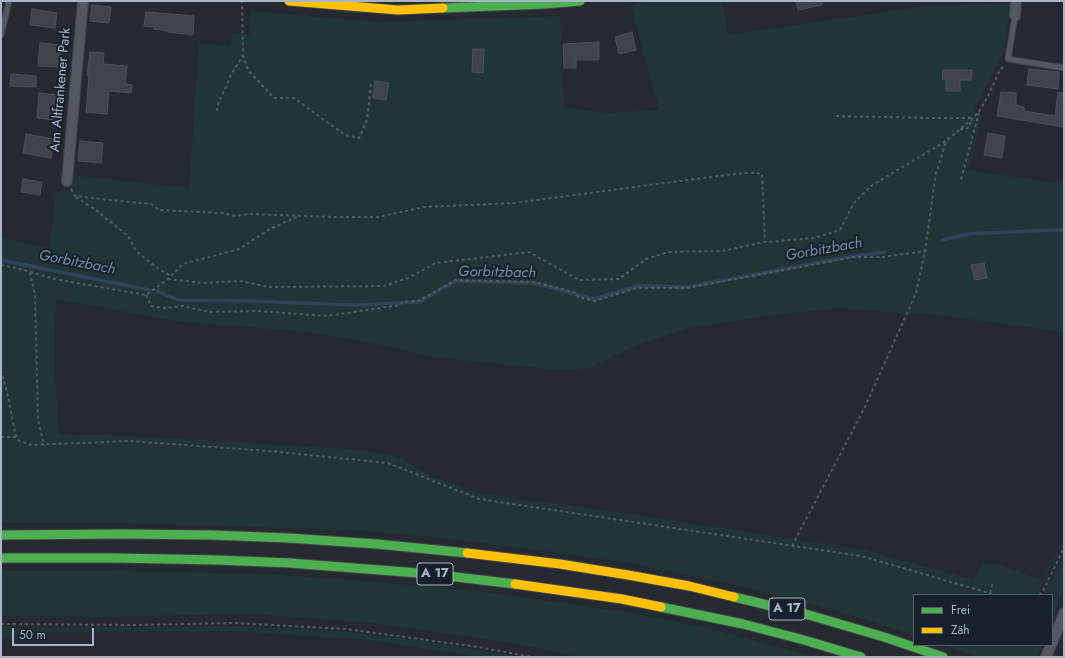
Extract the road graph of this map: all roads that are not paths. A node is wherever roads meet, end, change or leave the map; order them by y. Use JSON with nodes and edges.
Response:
{"nodes":[{"id":1,"x":9,"y":1,"type":"edge"},
{"id":2,"x":83,"y":1,"type":"edge"},
{"id":3,"x":289,"y":1,"type":"edge"},
{"id":4,"x":580,"y":1,"type":"edge"},
{"id":5,"x":1016,"y":1,"type":"edge"},
{"id":6,"x":361,"y":4,"type":"edge"},
{"id":7,"x":1015,"y":16,"type":"joint"},
{"id":8,"x":1,"y":35,"type":"edge"},
{"id":9,"x":1064,"y":68,"type":"edge"},
{"id":10,"x":67,"y":181,"type":"road end"},
{"id":11,"x":1,"y":535,"type":"edge"},
{"id":12,"x":1,"y":558,"type":"edge"},
{"id":13,"x":1064,"y":613,"type":"edge"},
{"id":14,"x":1053,"y":641,"type":"edge"},
{"id":15,"x":1051,"y":646,"type":"edge"},
{"id":16,"x":861,"y":657,"type":"edge"},
{"id":17,"x":943,"y":657,"type":"edge"},
{"id":18,"x":1046,"y":657,"type":"edge"}],
"edges":[{"from":1,"to":8,"type":"lane"},
{"from":2,"to":10,"type":"street","name":"Am Altfrankener Park"},
{"from":3,"to":6,"type":"main road"},
{"from":4,"to":6,"type":"main road"},
{"from":5,"to":7,"type":"street"},
{"from":7,"to":9,"type":"lane"},
{"from":11,"to":17,"type":"main road","number":"A 17"},
{"from":12,"to":16,"type":"main road","number":"A 17"},
{"from":13,"to":14,"type":"street"},
{"from":15,"to":18,"type":"street"}]}
